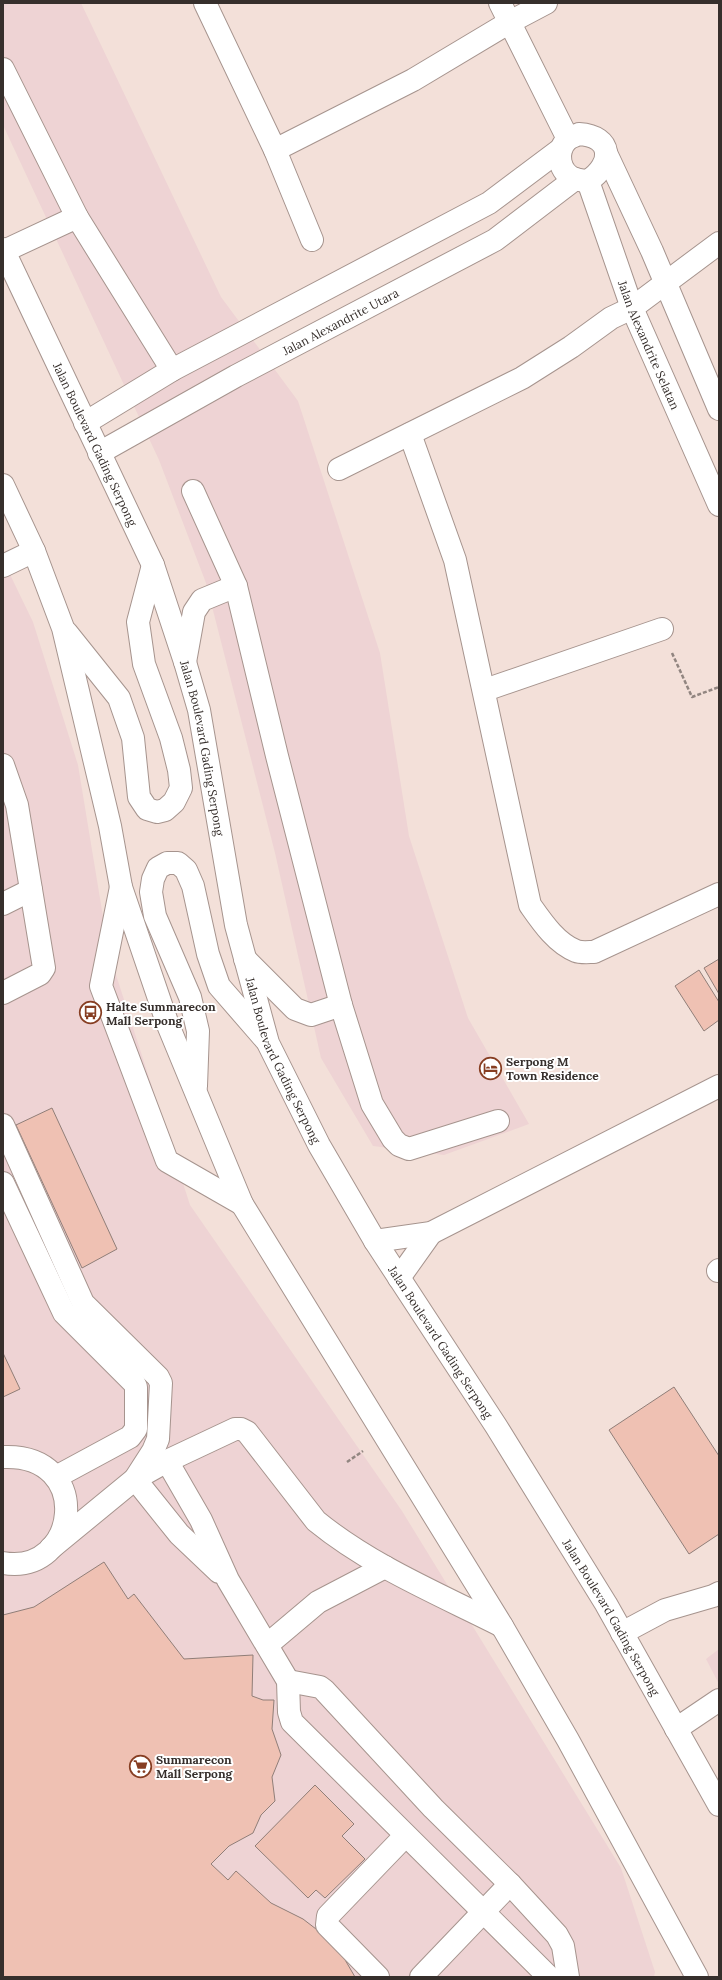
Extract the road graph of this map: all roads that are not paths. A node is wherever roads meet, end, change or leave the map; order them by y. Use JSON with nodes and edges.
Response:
{"nodes":[{"id":1,"x":205,"y":3,"type":"edge"},
{"id":2,"x":546,"y":3,"type":"edge"},
{"id":3,"x":505,"y":12,"type":"edge"},
{"id":4,"x":3,"y":69,"type":"edge"},
{"id":5,"x":564,"y":144,"type":"junction"},
{"id":6,"x":275,"y":150,"type":"junction"},
{"id":7,"x":606,"y":153,"type":"junction"},
{"id":8,"x":581,"y":180,"type":"junction"},
{"id":9,"x":77,"y":217,"type":"junction"},
{"id":10,"x":312,"y":240,"type":"dead end"},
{"id":11,"x":719,"y":243,"type":"edge"},
{"id":12,"x":4,"y":250,"type":"edge"},
{"id":13,"x":665,"y":283,"type":"junction"},
{"id":14,"x":632,"y":308,"type":"junction"},
{"id":15,"x":172,"y":370,"type":"junction"},
{"id":16,"x":719,"y":409,"type":"edge"},
{"id":17,"x":85,"y":423,"type":"junction"},
{"id":18,"x":410,"y":434,"type":"junction"},
{"id":19,"x":99,"y":453,"type":"junction"},
{"id":20,"x":339,"y":470,"type":"dead end"},
{"id":21,"x":3,"y":485,"type":"edge"},
{"id":22,"x":193,"y":491,"type":"dead end"},
{"id":23,"x":719,"y":505,"type":"edge"},
{"id":24,"x":34,"y":551,"type":"junction"},
{"id":25,"x":153,"y":565,"type":"junction"},
{"id":26,"x":3,"y":566,"type":"edge"},
{"id":27,"x":236,"y":586,"type":"junction"},
{"id":28,"x":63,"y":628,"type":"junction"},
{"id":29,"x":662,"y":629,"type":"road end"},
{"id":30,"x":185,"y":662,"type":"junction"},
{"id":31,"x":485,"y":690,"type":"junction"},
{"id":32,"x":3,"y":765,"type":"edge"},
{"id":33,"x":121,"y":887,"type":"junction"},
{"id":34,"x":31,"y":890,"type":"junction"},
{"id":35,"x":719,"y":894,"type":"edge"},
{"id":36,"x":3,"y":904,"type":"edge"},
{"id":37,"x":245,"y":959,"type":"junction"},
{"id":38,"x":3,"y":993,"type":"edge"},
{"id":39,"x":341,"y":1005,"type":"junction"},
{"id":40,"x":268,"y":1043,"type":"junction"},
{"id":41,"x":719,"y":1086,"type":"edge"},
{"id":42,"x":196,"y":1093,"type":"junction"},
{"id":43,"x":498,"y":1121,"type":"dead end"},
{"id":44,"x":3,"y":1125,"type":"edge"},
{"id":45,"x":3,"y":1183,"type":"edge"},
{"id":46,"x":242,"y":1204,"type":"junction"},
{"id":47,"x":431,"y":1233,"type":"junction"},
{"id":48,"x":375,"y":1241,"type":"junction"},
{"id":49,"x":399,"y":1278,"type":"junction"},
{"id":50,"x":83,"y":1303,"type":"junction"},
{"id":51,"x":64,"y":1313,"type":"junction"},
{"id":52,"x":3,"y":1457,"type":"edge"},
{"id":53,"x":167,"y":1461,"type":"junction"},
{"id":54,"x":56,"y":1477,"type":"junction"},
{"id":55,"x":135,"y":1479,"type":"junction"},
{"id":56,"x":51,"y":1548,"type":"junction"},
{"id":57,"x":3,"y":1563,"type":"edge"},
{"id":58,"x":385,"y":1567,"type":"junction"},
{"id":59,"x":228,"y":1580,"type":"junction"},
{"id":60,"x":719,"y":1593,"type":"edge"},
{"id":61,"x":502,"y":1626,"type":"junction"},
{"id":62,"x":622,"y":1633,"type":"junction"},
{"id":63,"x":267,"y":1645,"type":"junction"},
{"id":64,"x":288,"y":1681,"type":"junction"},
{"id":65,"x":719,"y":1700,"type":"edge"},
{"id":66,"x":676,"y":1729,"type":"junction"},
{"id":67,"x":719,"y":1805,"type":"edge"},
{"id":68,"x":405,"y":1836,"type":"junction"},
{"id":69,"x":510,"y":1884,"type":"junction"},
{"id":70,"x":483,"y":1913,"type":"junction"},
{"id":71,"x":378,"y":1977,"type":"edge"},
{"id":72,"x":421,"y":1977,"type":"edge"},
{"id":73,"x":548,"y":1977,"type":"edge"},
{"id":74,"x":568,"y":1977,"type":"edge"},
{"id":75,"x":697,"y":1977,"type":"edge"}],
"edges":[{"from":1,"to":6,"type":"street"},
{"from":2,"to":3,"type":"street"},
{"from":3,"to":5,"type":"street"},
{"from":3,"to":6,"type":"street"},
{"from":4,"to":9,"type":"street"},
{"from":5,"to":7,"type":"street"},
{"from":5,"to":8,"type":"street"},
{"from":5,"to":15,"type":"street"},
{"from":6,"to":10,"type":"street"},
{"from":7,"to":8,"type":"street"},
{"from":7,"to":13,"type":"street"},
{"from":8,"to":14,"type":"street","name":"Jalan Alexandrite Selatan"},
{"from":8,"to":19,"type":"street","name":"Jalan Alexandrite Utara"},
{"from":9,"to":12,"type":"street"},
{"from":9,"to":15,"type":"street"},
{"from":11,"to":13,"type":"street"},
{"from":12,"to":17,"type":"street","name":"Jalan Boulevard Gading Serpong"},
{"from":13,"to":14,"type":"street"},
{"from":13,"to":16,"type":"street"},
{"from":14,"to":18,"type":"street"},
{"from":14,"to":23,"type":"street","name":"Jalan Alexandrite Selatan"},
{"from":15,"to":17,"type":"street"},
{"from":17,"to":19,"type":"street","name":"Jalan Boulevard Gading Serpong"},
{"from":18,"to":20,"type":"street"},
{"from":18,"to":31,"type":"street"},
{"from":19,"to":25,"type":"street","name":"Jalan Boulevard Gading Serpong"},
{"from":21,"to":24,"type":"street"},
{"from":22,"to":27,"type":"street"},
{"from":24,"to":26,"type":"street"},
{"from":24,"to":28,"type":"street"},
{"from":25,"to":28,"type":"street"},
{"from":25,"to":30,"type":"street","name":"Jalan Boulevard Gading Serpong"},
{"from":27,"to":30,"type":"street"},
{"from":27,"to":39,"type":"street"},
{"from":28,"to":33,"type":"street"},
{"from":29,"to":31,"type":"street"},
{"from":30,"to":37,"type":"street","name":"Jalan Boulevard Gading Serpong"},
{"from":31,"to":35,"type":"street"},
{"from":32,"to":34,"type":"street"},
{"from":33,"to":42,"type":"street"},
{"from":33,"to":46,"type":"street"},
{"from":34,"to":36,"type":"street"},
{"from":34,"to":38,"type":"street"},
{"from":37,"to":39,"type":"street"},
{"from":37,"to":40,"type":"street","name":"Jalan Boulevard Gading Serpong"},
{"from":39,"to":43,"type":"street"},
{"from":40,"to":42,"type":"street"},
{"from":40,"to":48,"type":"street","name":"Jalan Boulevard Gading Serpong"},
{"from":41,"to":47,"type":"street"},
{"from":42,"to":46,"type":"street"},
{"from":44,"to":50,"type":"street"},
{"from":45,"to":51,"type":"street"},
{"from":46,"to":61,"type":"street"},
{"from":47,"to":48,"type":"street"},
{"from":47,"to":49,"type":"street"},
{"from":48,"to":49,"type":"street","name":"Jalan Boulevard Gading Serpong"},
{"from":49,"to":62,"type":"street","name":"Jalan Boulevard Gading Serpong"},
{"from":50,"to":51,"type":"street"},
{"from":50,"to":55,"type":"street"},
{"from":51,"to":54,"type":"street"},
{"from":52,"to":54,"type":"street"},
{"from":53,"to":55,"type":"street"},
{"from":53,"to":58,"type":"street"},
{"from":53,"to":59,"type":"street"},
{"from":54,"to":56,"type":"street"},
{"from":55,"to":56,"type":"street"},
{"from":55,"to":59,"type":"street"},
{"from":56,"to":57,"type":"street"},
{"from":58,"to":61,"type":"street"},
{"from":58,"to":63,"type":"street"},
{"from":59,"to":63,"type":"street"},
{"from":60,"to":62,"type":"street"},
{"from":61,"to":75,"type":"street"},
{"from":62,"to":66,"type":"street","name":"Jalan Boulevard Gading Serpong"},
{"from":63,"to":64,"type":"street"},
{"from":64,"to":68,"type":"street"},
{"from":64,"to":69,"type":"street"},
{"from":65,"to":66,"type":"street"},
{"from":66,"to":67,"type":"street","name":"Jalan Boulevard Gading Serpong"},
{"from":68,"to":70,"type":"street"},
{"from":68,"to":71,"type":"street"},
{"from":69,"to":70,"type":"street"},
{"from":69,"to":74,"type":"street"},
{"from":70,"to":72,"type":"street"},
{"from":70,"to":73,"type":"street"}]}
